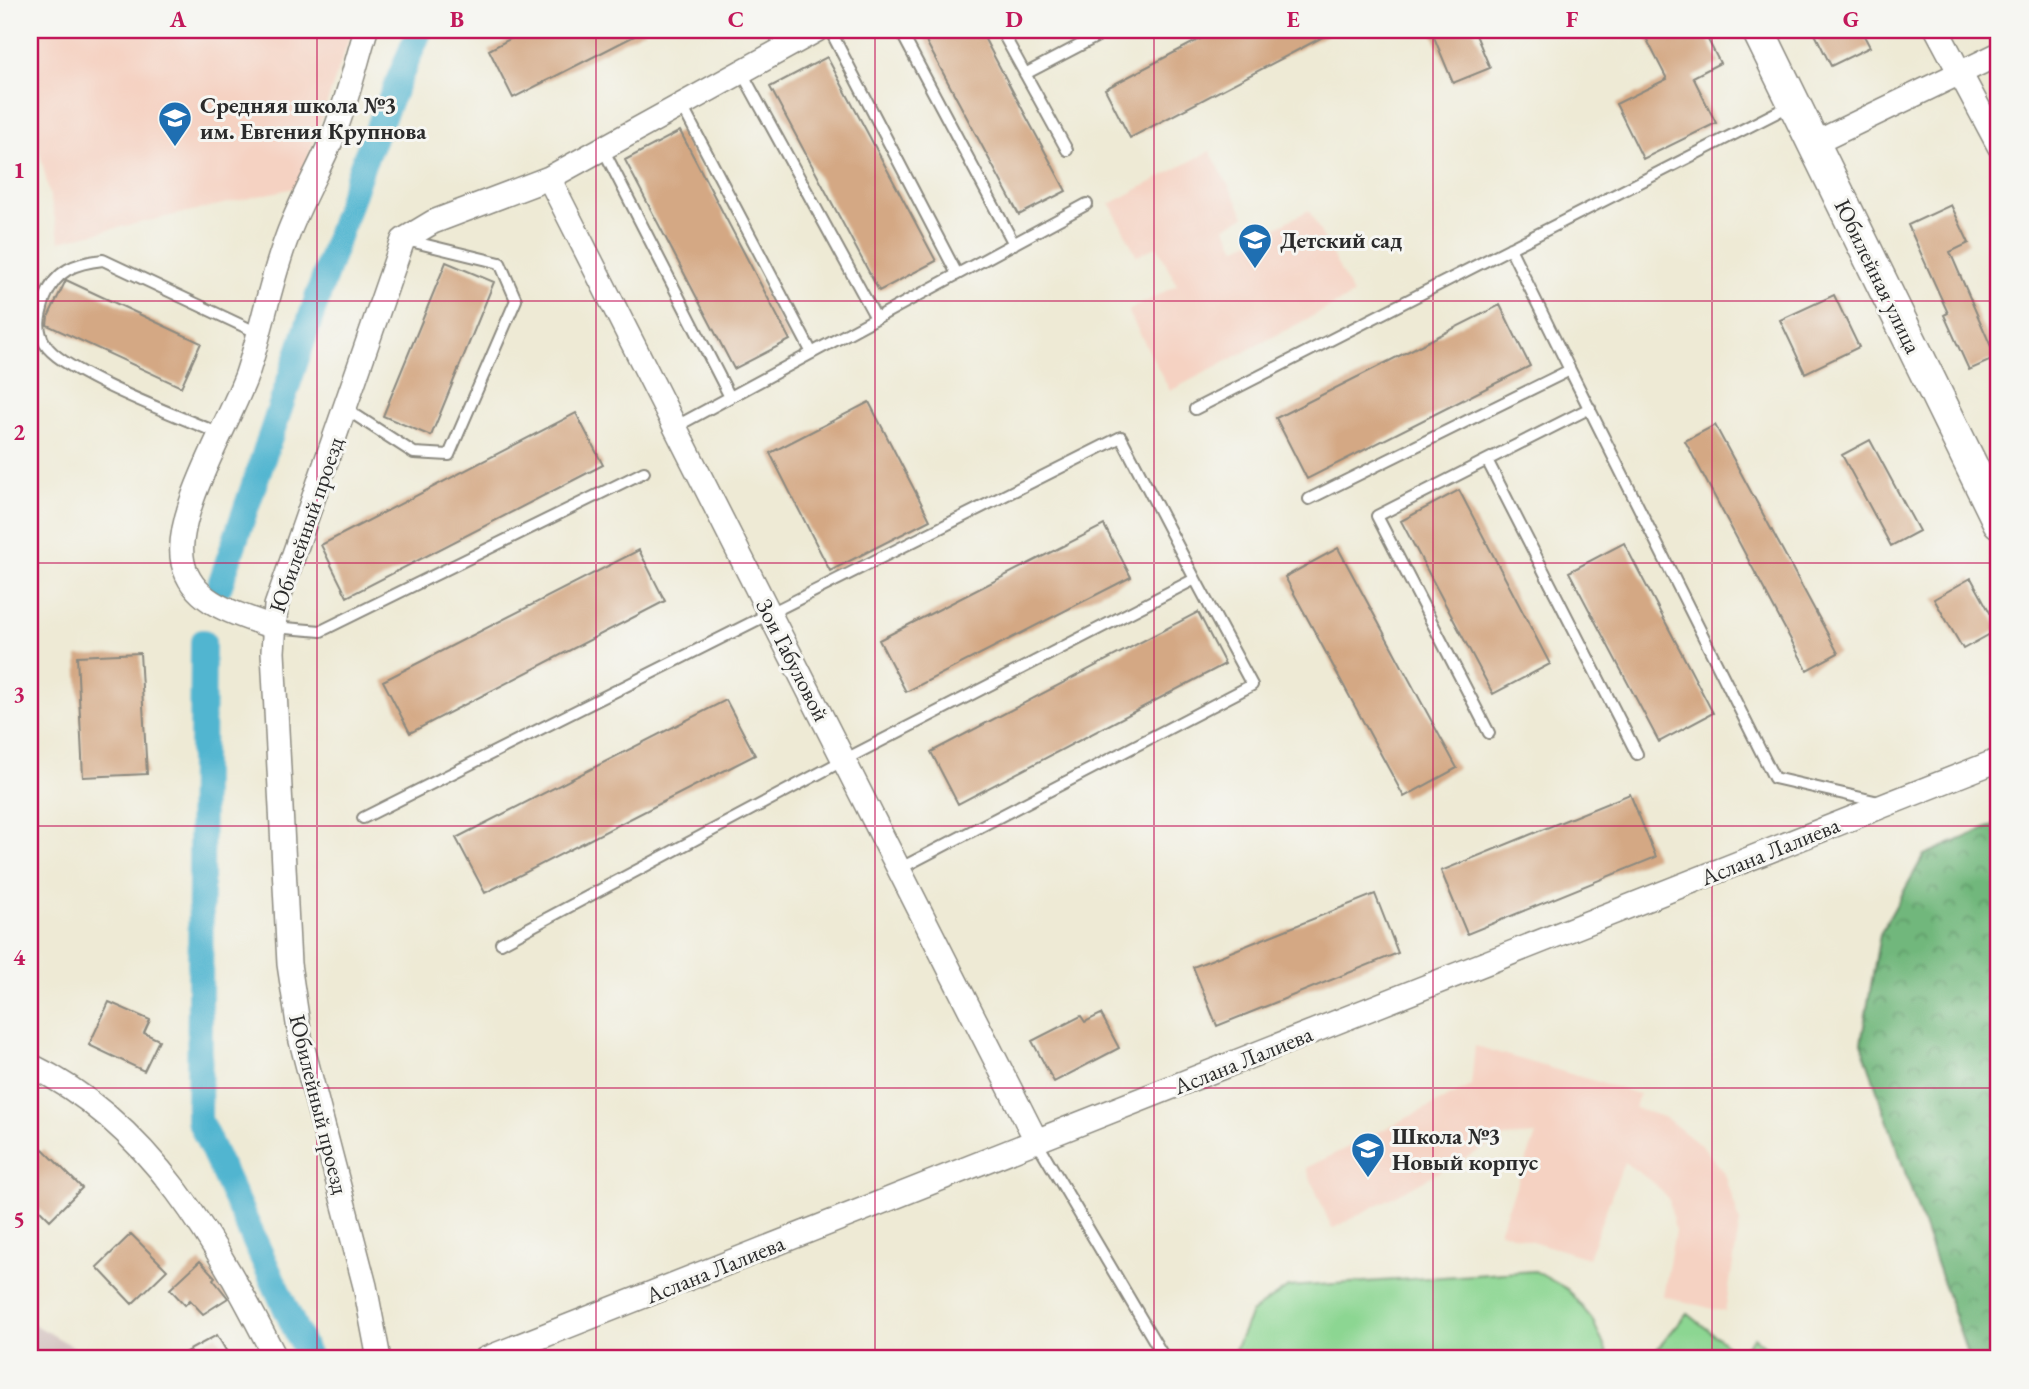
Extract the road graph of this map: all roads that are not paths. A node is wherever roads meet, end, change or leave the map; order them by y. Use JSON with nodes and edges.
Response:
{"nodes":[{"id":1,"x":366,"y":30,"type":"edge"},
{"id":2,"x":817,"y":30,"type":"edge"},
{"id":3,"x":830,"y":30,"type":"edge"},
{"id":4,"x":900,"y":30,"type":"edge"},
{"id":5,"x":1001,"y":30,"type":"edge"},
{"id":6,"x":1109,"y":30,"type":"edge"},
{"id":7,"x":1758,"y":30,"type":"edge"},
{"id":8,"x":1937,"y":30,"type":"edge"},
{"id":9,"x":1999,"y":54,"type":"edge"},
{"id":10,"x":741,"y":71,"type":"junction"},
{"id":11,"x":1962,"y":72,"type":"junction"},
{"id":12,"x":1025,"y":74,"type":"junction"},
{"id":13,"x":681,"y":104,"type":"junction"},
{"id":14,"x":1794,"y":104,"type":"junction"},
{"id":15,"x":1813,"y":144,"type":"junction"},
{"id":16,"x":1999,"y":146,"type":"edge"},
{"id":17,"x":602,"y":147,"type":"junction"},
{"id":18,"x":1067,"y":150,"type":"dead end"},
{"id":19,"x":549,"y":178,"type":"junction"},
{"id":20,"x":1087,"y":204,"type":"dead end"},
{"id":21,"x":403,"y":240,"type":"junction"},
{"id":22,"x":1014,"y":244,"type":"junction"},
{"id":23,"x":1510,"y":248,"type":"junction"},
{"id":24,"x":957,"y":274,"type":"junction"},
{"id":25,"x":876,"y":318,"type":"junction"},
{"id":26,"x":258,"y":333,"type":"junction"},
{"id":27,"x":812,"y":353,"type":"junction"},
{"id":28,"x":1570,"y":370,"type":"junction"},
{"id":29,"x":730,"y":397,"type":"junction"},
{"id":30,"x":1590,"y":408,"type":"junction"},
{"id":31,"x":346,"y":409,"type":"junction"},
{"id":32,"x":1195,"y":409,"type":"dead end"},
{"id":33,"x":675,"y":426,"type":"junction"},
{"id":34,"x":221,"y":434,"type":"junction"},
{"id":35,"x":1488,"y":460,"type":"junction"},
{"id":36,"x":644,"y":472,"type":"dead end"},
{"id":37,"x":1309,"y":499,"type":"dead end"},
{"id":38,"x":1999,"y":522,"type":"edge"},
{"id":39,"x":1195,"y":579,"type":"junction"},
{"id":40,"x":769,"y":612,"type":"junction"},
{"id":41,"x":273,"y":627,"type":"junction"},
{"id":42,"x":1489,"y":733,"type":"dead end"},
{"id":43,"x":1637,"y":754,"type":"dead end"},
{"id":44,"x":844,"y":760,"type":"junction"},
{"id":45,"x":1999,"y":760,"type":"edge"},
{"id":46,"x":1889,"y":804,"type":"junction"},
{"id":47,"x":363,"y":818,"type":"dead end"},
{"id":48,"x":899,"y":869,"type":"junction"},
{"id":49,"x":501,"y":943,"type":"dead end"},
{"id":50,"x":30,"y":1066,"type":"edge"},
{"id":51,"x":1037,"y":1142,"type":"junction"},
{"id":52,"x":276,"y":1359,"type":"edge"},
{"id":53,"x":379,"y":1359,"type":"edge"},
{"id":54,"x":485,"y":1359,"type":"edge"},
{"id":55,"x":1165,"y":1359,"type":"edge"}],
"edges":[{"from":1,"to":26,"type":"street"},
{"from":2,"to":10,"type":"street"},
{"from":3,"to":24,"type":"lane"},
{"from":4,"to":22,"type":"lane"},
{"from":5,"to":12,"type":"lane"},
{"from":6,"to":12,"type":"lane"},
{"from":7,"to":14,"type":"main road","name":"Юбилейная улица"},
{"from":8,"to":11,"type":"street"},
{"from":9,"to":11,"type":"street"},
{"from":10,"to":13,"type":"street"},
{"from":10,"to":25,"type":"lane"},
{"from":11,"to":15,"type":"street"},
{"from":11,"to":16,"type":"street"},
{"from":12,"to":18,"type":"lane"},
{"from":13,"to":17,"type":"street"},
{"from":13,"to":27,"type":"lane"},
{"from":14,"to":15,"type":"main road","name":"Юбилейная улица"},
{"from":14,"to":23,"type":"lane"},
{"from":15,"to":38,"type":"main road","name":"Юбилейная улица"},
{"from":17,"to":19,"type":"street"},
{"from":17,"to":29,"type":"lane"},
{"from":19,"to":21,"type":"street"},
{"from":19,"to":33,"type":"street","name":"Зои Габуловой"},
{"from":20,"to":22,"type":"lane"},
{"from":21,"to":31,"type":"street","name":"Юбилейный проезд"},
{"from":21,"to":31,"type":"lane"},
{"from":22,"to":24,"type":"lane"},
{"from":23,"to":28,"type":"lane"},
{"from":23,"to":32,"type":"lane"},
{"from":24,"to":25,"type":"lane"},
{"from":25,"to":27,"type":"lane"},
{"from":26,"to":34,"type":"street"},
{"from":26,"to":34,"type":"lane"},
{"from":27,"to":29,"type":"lane"},
{"from":28,"to":30,"type":"lane"},
{"from":28,"to":37,"type":"lane"},
{"from":29,"to":33,"type":"lane"},
{"from":30,"to":35,"type":"lane"},
{"from":30,"to":46,"type":"lane"},
{"from":31,"to":41,"type":"street","name":"Юбилейный проезд"},
{"from":33,"to":40,"type":"street","name":"Зои Габуловой"},
{"from":34,"to":41,"type":"street"},
{"from":35,"to":42,"type":"lane"},
{"from":35,"to":43,"type":"lane"},
{"from":36,"to":41,"type":"lane"},
{"from":39,"to":40,"type":"lane"},
{"from":39,"to":44,"type":"lane"},
{"from":39,"to":48,"type":"lane"},
{"from":40,"to":44,"type":"street","name":"Зои Габуловой"},
{"from":40,"to":47,"type":"lane"},
{"from":41,"to":53,"type":"street","name":"Юбилейный проезд"},
{"from":44,"to":48,"type":"street","name":"Зои Габуловой"},
{"from":44,"to":49,"type":"lane"},
{"from":45,"to":46,"type":"street","name":"Аслана Лалиева"},
{"from":46,"to":51,"type":"street","name":"Аслана Лалиева"},
{"from":48,"to":51,"type":"street","name":"Зои Габуловой"},
{"from":50,"to":52,"type":"street"},
{"from":51,"to":54,"type":"street","name":"Аслана Лалиева"},
{"from":51,"to":55,"type":"lane"}]}
